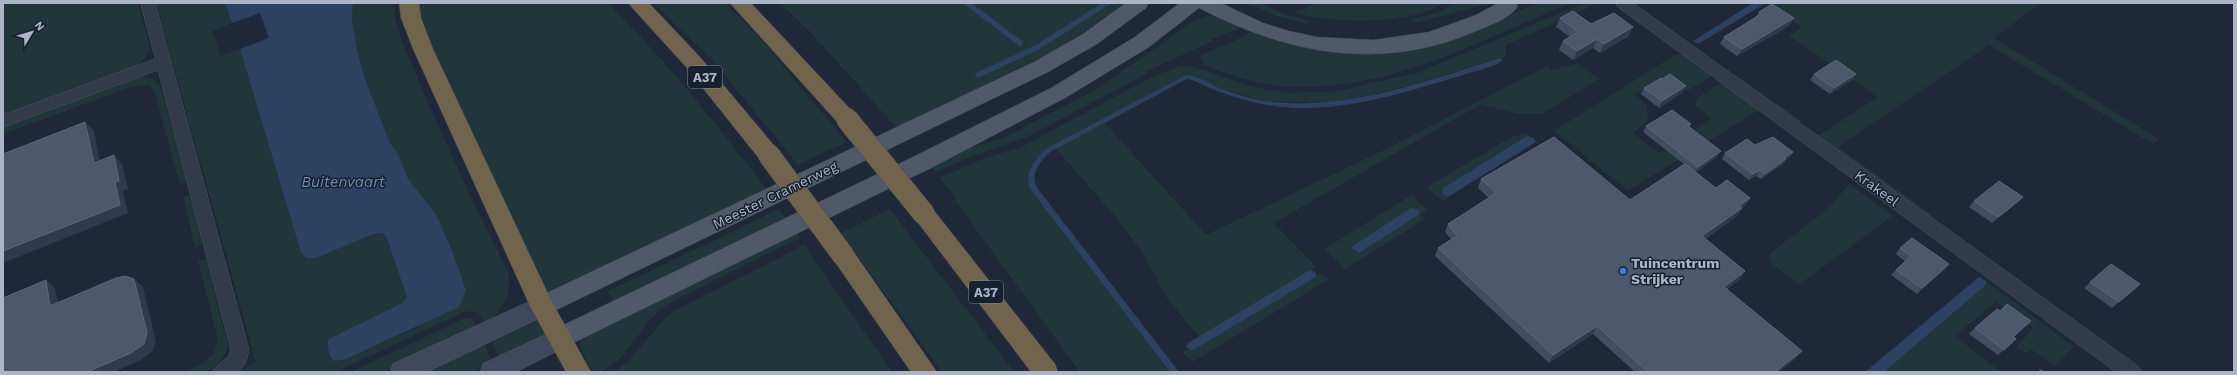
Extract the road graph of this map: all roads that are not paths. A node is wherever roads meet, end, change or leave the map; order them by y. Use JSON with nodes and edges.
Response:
{"nodes":[{"id":1,"x":148,"y":3,"type":"edge"},
{"id":2,"x":409,"y":3,"type":"edge"},
{"id":3,"x":638,"y":3,"type":"edge"},
{"id":4,"x":740,"y":3,"type":"edge"},
{"id":5,"x":744,"y":3,"type":"edge"},
{"id":6,"x":1139,"y":3,"type":"edge"},
{"id":7,"x":1193,"y":3,"type":"edge"},
{"id":8,"x":1205,"y":3,"type":"edge"},
{"id":9,"x":1233,"y":3,"type":"edge"},
{"id":10,"x":1623,"y":3,"type":"edge"},
{"id":11,"x":1513,"y":5,"type":"edge"},
{"id":12,"x":761,"y":23,"type":"junction"},
{"id":13,"x":164,"y":62,"type":"junction"},
{"id":14,"x":3,"y":121,"type":"edge"},
{"id":15,"x":542,"y":306,"type":"junction"},
{"id":16,"x":560,"y":338,"type":"junction"},
{"id":17,"x":222,"y":372,"type":"edge"},
{"id":18,"x":402,"y":372,"type":"edge"},
{"id":19,"x":492,"y":372,"type":"edge"},
{"id":20,"x":579,"y":372,"type":"edge"},
{"id":21,"x":925,"y":372,"type":"edge"},
{"id":22,"x":1046,"y":372,"type":"edge"},
{"id":23,"x":2131,"y":372,"type":"edge"}],
"edges":[{"from":1,"to":13,"type":"street"},
{"from":2,"to":15,"type":"highway"},
{"from":3,"to":21,"type":"highway","number":"A37","bridge":true},
{"from":4,"to":12,"type":"highway","number":"A37"},
{"from":5,"to":12,"type":"highway","number":"A37"},
{"from":6,"to":15,"type":"main road","name":"Meester Cramerweg"},
{"from":7,"to":16,"type":"main road"},
{"from":8,"to":11,"type":"main road"},
{"from":9,"to":11,"type":"main road"},
{"from":10,"to":23,"type":"street","name":"Krakeel"},
{"from":12,"to":22,"type":"highway","number":"A37","bridge":true},
{"from":13,"to":14,"type":"street"},
{"from":13,"to":17,"type":"street"},
{"from":15,"to":16,"type":"highway"},
{"from":15,"to":18,"type":"main road","name":"Meester Cramerweg"},
{"from":16,"to":19,"type":"main road"},
{"from":16,"to":20,"type":"highway"}]}
